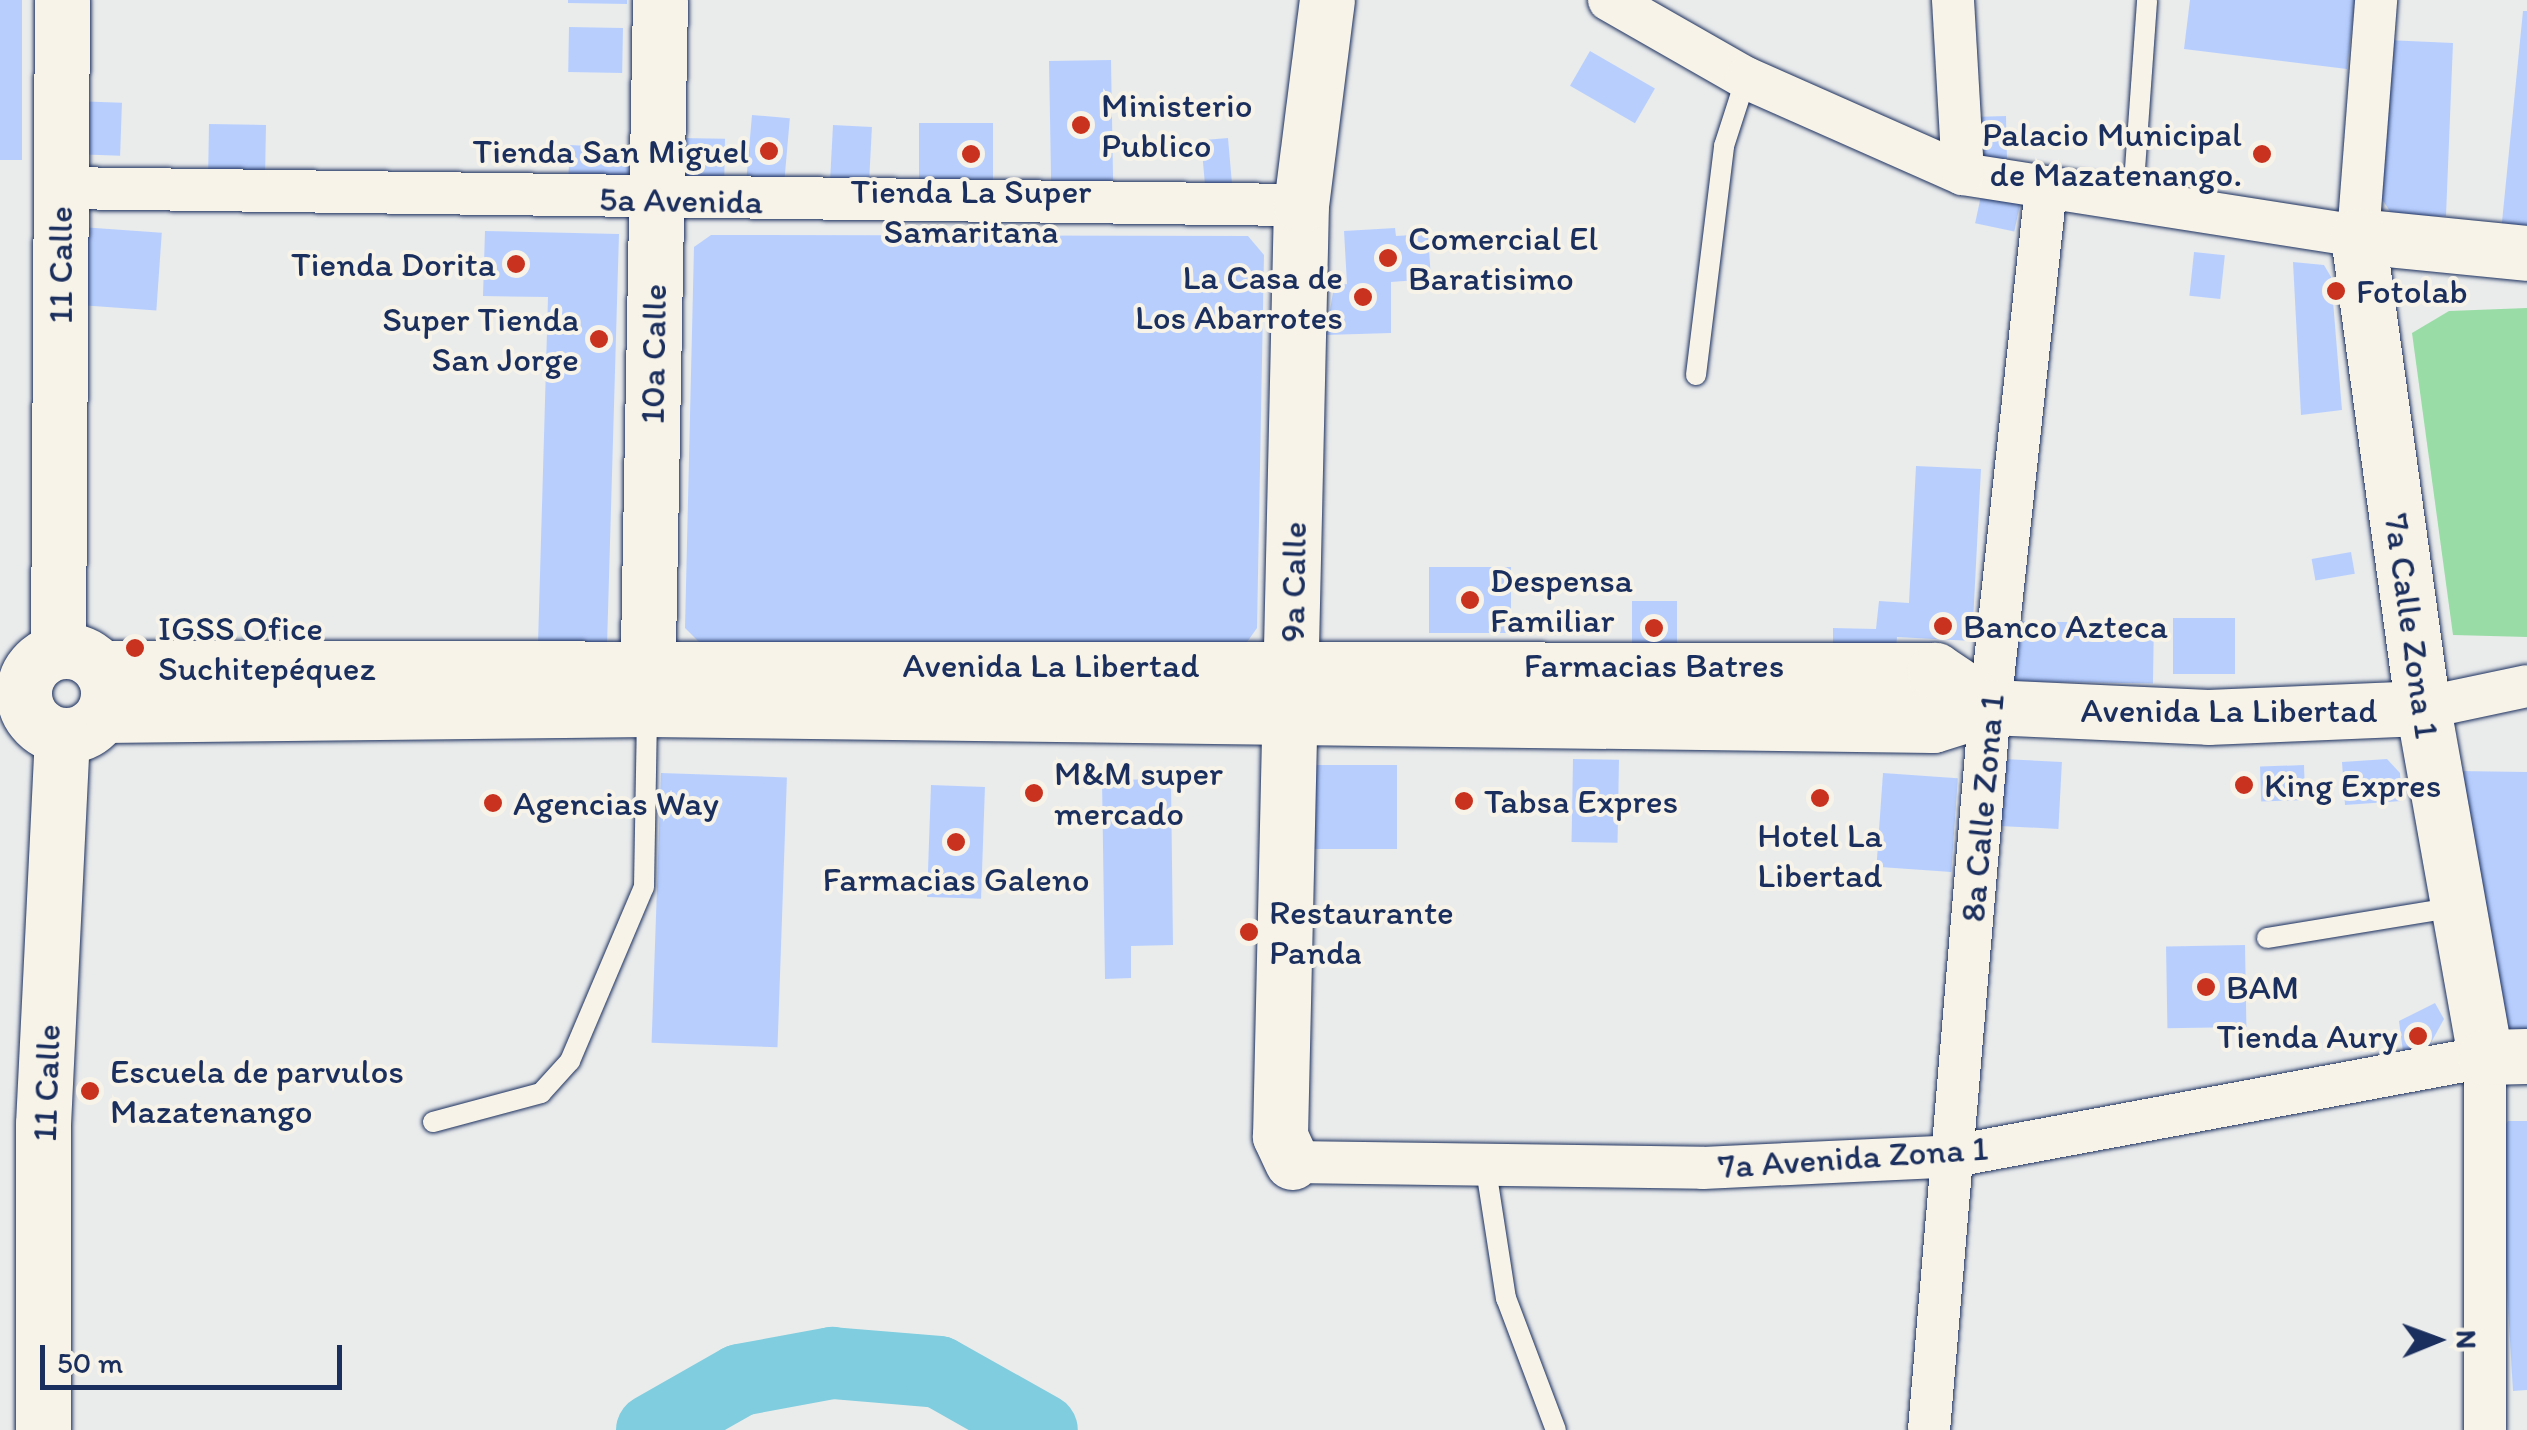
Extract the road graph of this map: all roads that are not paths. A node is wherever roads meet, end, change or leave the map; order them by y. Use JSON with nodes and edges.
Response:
{"nodes":[{"id":1,"x":62,"y":0,"type":"edge"},
{"id":2,"x":660,"y":0,"type":"edge"},
{"id":3,"x":1326,"y":0,"type":"edge"},
{"id":4,"x":1609,"y":0,"type":"edge"},
{"id":5,"x":1953,"y":0,"type":"edge"},
{"id":6,"x":2147,"y":0,"type":"edge"},
{"id":7,"x":2376,"y":0,"type":"edge"},
{"id":8,"x":1746,"y":78,"type":"junction"},
{"id":9,"x":1963,"y":174,"type":"junction"},
{"id":10,"x":61,"y":188,"type":"junction"},
{"id":11,"x":2046,"y":188,"type":"junction"},
{"id":12,"x":2133,"y":197,"type":"junction"},
{"id":13,"x":655,"y":200,"type":"junction"},
{"id":14,"x":1301,"y":205,"type":"junction"},
{"id":15,"x":2358,"y":236,"type":"junction"},
{"id":16,"x":2527,"y":253,"type":"edge"},
{"id":17,"x":1696,"y":375,"type":"dead end"},
{"id":18,"x":2527,"y":686,"type":"edge"},
{"id":19,"x":48,"y":687,"type":"edge"},
{"id":20,"x":648,"y":688,"type":"junction"},
{"id":21,"x":1291,"y":689,"type":"junction"},
{"id":22,"x":1990,"y":707,"type":"junction"},
{"id":23,"x":2423,"y":708,"type":"junction"},
{"id":24,"x":2458,"y":907,"type":"junction"},
{"id":25,"x":2266,"y":938,"type":"dead end"},
{"id":26,"x":2506,"y":1057,"type":"edge"},
{"id":27,"x":433,"y":1122,"type":"dead end"},
{"id":28,"x":1954,"y":1156,"type":"junction"},
{"id":29,"x":1292,"y":1162,"type":"joint"},
{"id":30,"x":1485,"y":1163,"type":"junction"},
{"id":31,"x":43,"y":1430,"type":"edge"},
{"id":32,"x":1556,"y":1430,"type":"edge"},
{"id":33,"x":1929,"y":1430,"type":"edge"},
{"id":34,"x":2485,"y":1430,"type":"edge"}],
"edges":[{"from":1,"to":10,"type":"street","name":"11 Calle"},
{"from":2,"to":13,"type":"street","name":"10a Calle"},
{"from":3,"to":14,"type":"street","name":"9a Calle"},
{"from":4,"to":8,"type":"street"},
{"from":5,"to":9,"type":"street"},
{"from":6,"to":12,"type":"lane"},
{"from":7,"to":15,"type":"street","name":"7a Calle Zona 1"},
{"from":8,"to":9,"type":"street"},
{"from":8,"to":17,"type":"lane"},
{"from":9,"to":11,"type":"street"},
{"from":10,"to":13,"type":"street","name":"5a Avenida"},
{"from":10,"to":19,"type":"street","name":"11 Calle"},
{"from":11,"to":12,"type":"street"},
{"from":11,"to":22,"type":"street","name":"8a Calle Zona 1"},
{"from":12,"to":15,"type":"street"},
{"from":13,"to":14,"type":"street","name":"5a Avenida"},
{"from":13,"to":20,"type":"street","name":"10a Calle"},
{"from":14,"to":21,"type":"street","name":"9a Calle"},
{"from":15,"to":16,"type":"street"},
{"from":15,"to":23,"type":"street","name":"7a Calle Zona 1"},
{"from":18,"to":23,"type":"street","name":"Avenida La Libertad"},
{"from":19,"to":20,"type":"street","name":"Avenida La Libertad"},
{"from":19,"to":31,"type":"street","name":"11 Calle"},
{"from":20,"to":21,"type":"street","name":"Avenida La Libertad"},
{"from":20,"to":27,"type":"lane"},
{"from":21,"to":22,"type":"street","name":"Avenida La Libertad"},
{"from":21,"to":29,"type":"street","name":"9a Calle"},
{"from":22,"to":23,"type":"street","name":"Avenida La Libertad"},
{"from":22,"to":28,"type":"street","name":"8a Calle Zona 1"},
{"from":23,"to":24,"type":"street","name":"7a Calle Zona 1"},
{"from":24,"to":25,"type":"lane"},
{"from":24,"to":26,"type":"street","name":"7a Calle Zona 1"},
{"from":26,"to":28,"type":"street","name":"7a Avenida Zona 1"},
{"from":26,"to":34,"type":"street","name":"7a Calle Zona 1"},
{"from":28,"to":30,"type":"street","name":"7a Avenida Zona 1"},
{"from":28,"to":33,"type":"street","name":"8a Calle Zona 1"},
{"from":29,"to":30,"type":"street","name":"7a Avenida Zona 1"},
{"from":30,"to":32,"type":"lane"}]}
